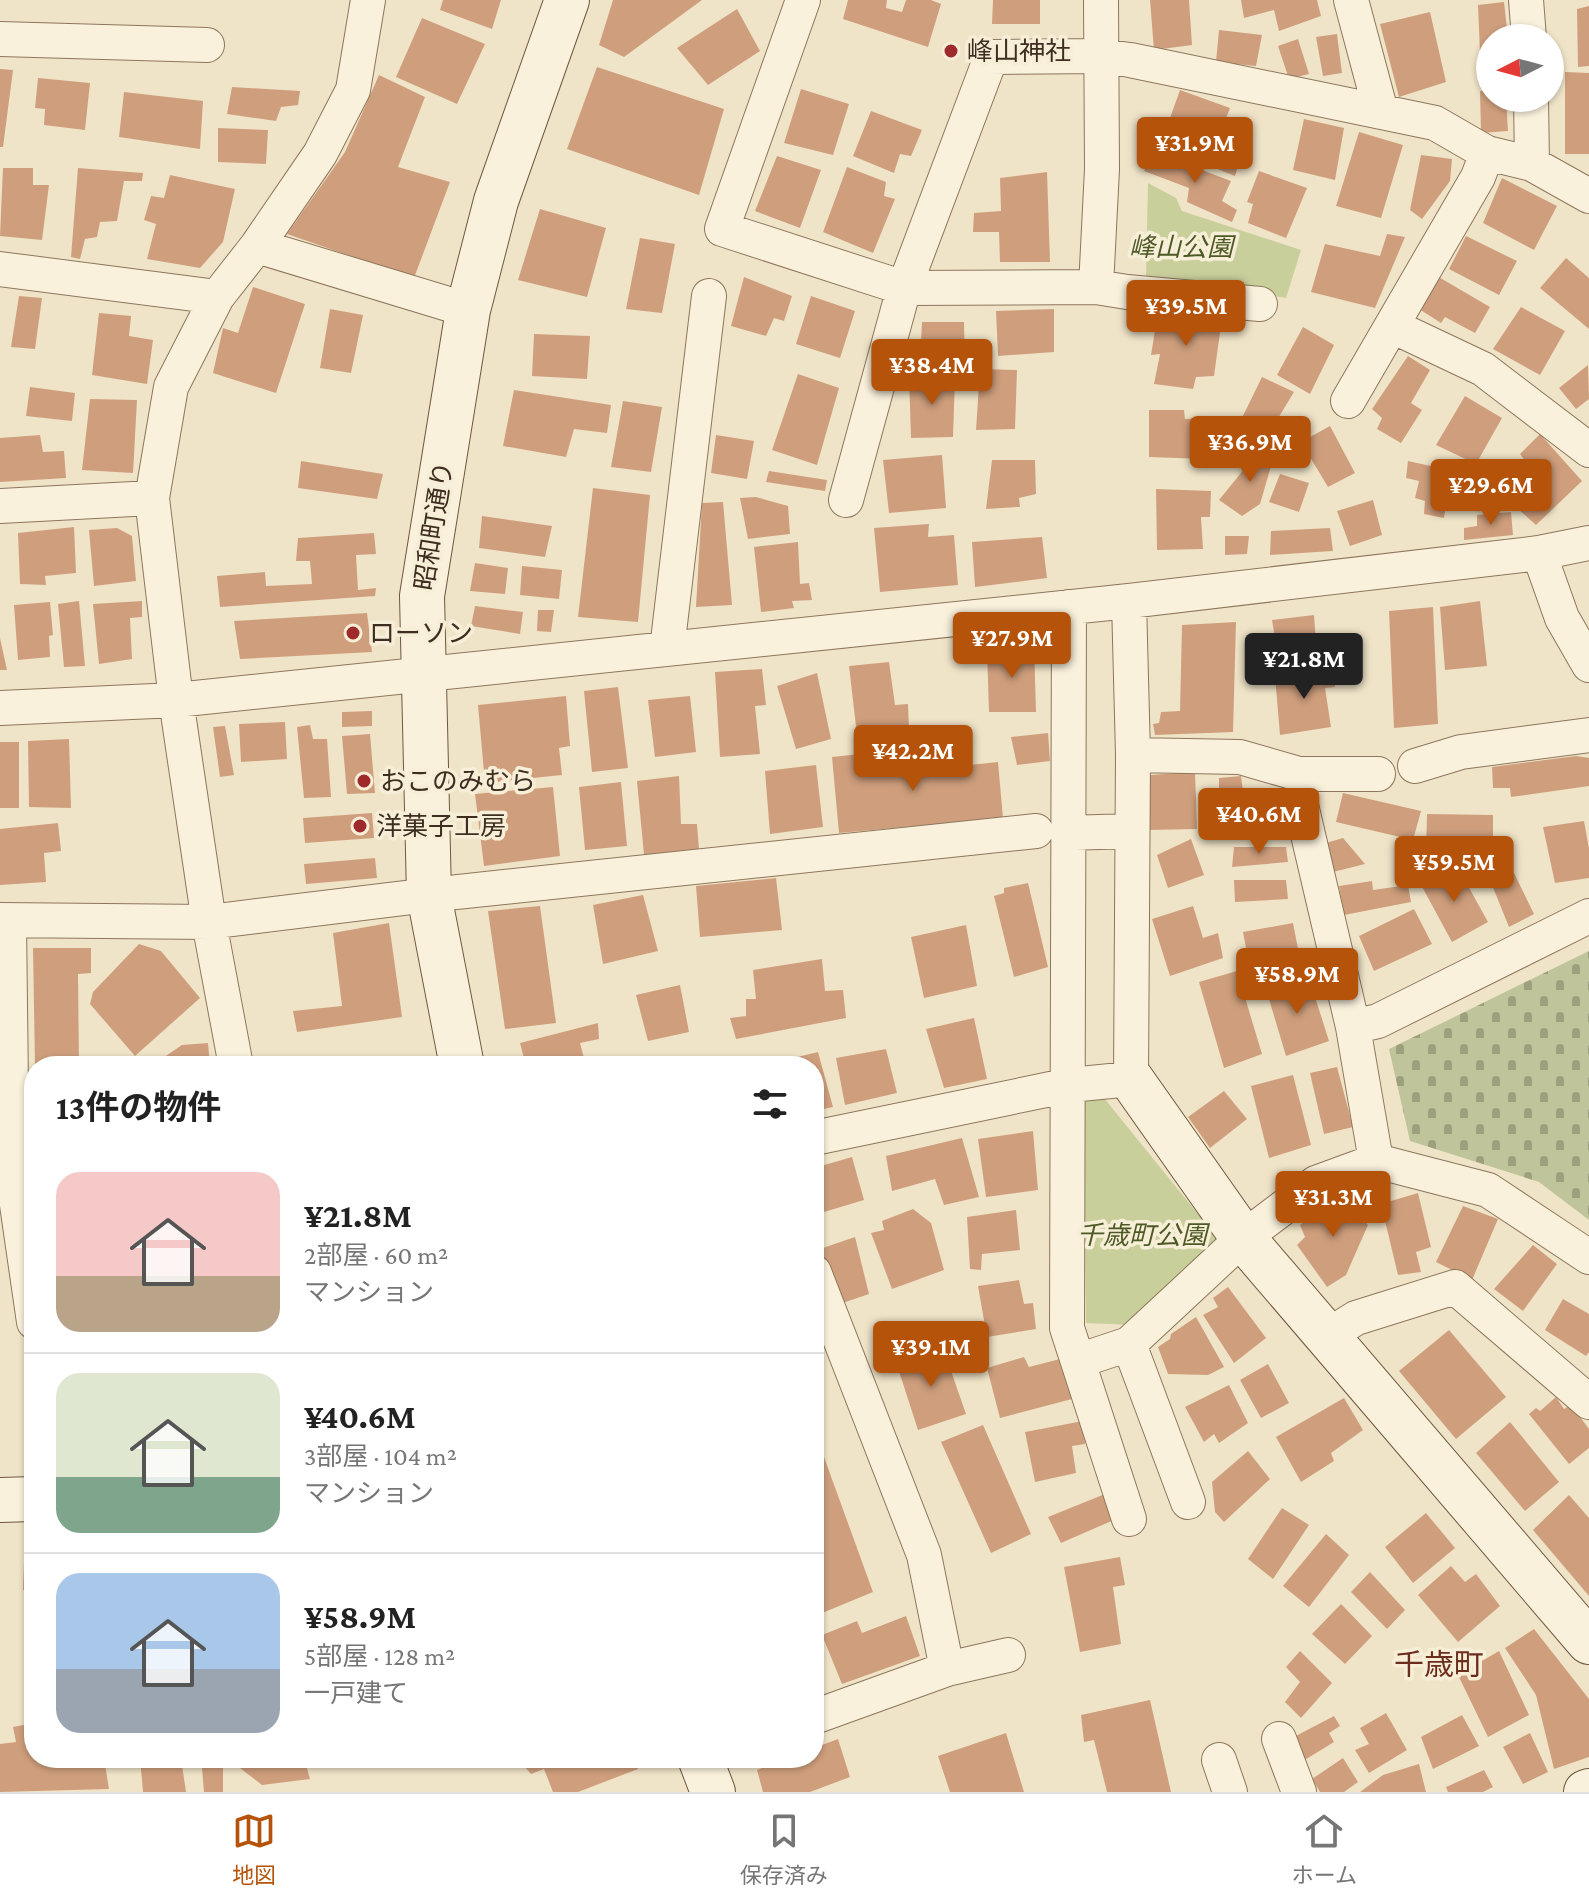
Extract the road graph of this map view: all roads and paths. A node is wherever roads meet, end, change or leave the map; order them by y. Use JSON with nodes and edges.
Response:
{"nodes":[{"id":1,"x":368,"y":0,"type":"edge"},
{"id":2,"x":567,"y":0,"type":"edge"},
{"id":3,"x":803,"y":0,"type":"edge"},
{"id":4,"x":1101,"y":0,"type":"edge"},
{"id":5,"x":1351,"y":0,"type":"edge"},
{"id":6,"x":1526,"y":0,"type":"edge"},
{"id":7,"x":1528,"y":24,"type":"edge"},
{"id":8,"x":0,"y":39,"type":"edge"},
{"id":9,"x":207,"y":45,"type":"dead end"},
{"id":10,"x":1100,"y":56,"type":"junction"},
{"id":11,"x":1381,"y":112,"type":"junction"},
{"id":12,"x":1531,"y":112,"type":"edge"},
{"id":13,"x":1487,"y":153,"type":"junction"},
{"id":14,"x":1532,"y":164,"type":"junction"},
{"id":15,"x":1589,"y":196,"type":"edge"},
{"id":16,"x":257,"y":246,"type":"junction"},
{"id":17,"x":0,"y":269,"type":"edge"},
{"id":18,"x":1096,"y":287,"type":"junction"},
{"id":19,"x":904,"y":288,"type":"junction"},
{"id":20,"x":709,"y":296,"type":"dead end"},
{"id":21,"x":217,"y":297,"type":"junction"},
{"id":22,"x":1260,"y":304,"type":"dead end"},
{"id":23,"x":468,"y":310,"type":"junction"},
{"id":24,"x":1392,"y":326,"type":"junction"},
{"id":25,"x":1348,"y":401,"type":"dead end"},
{"id":26,"x":1589,"y":450,"type":"edge"},
{"id":27,"x":152,"y":498,"type":"junction"},
{"id":28,"x":846,"y":500,"type":"dead end"},
{"id":29,"x":0,"y":506,"type":"edge"},
{"id":30,"x":1589,"y":543,"type":"edge"},
{"id":31,"x":1539,"y":553,"type":"junction"},
{"id":32,"x":1129,"y":601,"type":"junction"},
{"id":33,"x":1069,"y":607,"type":"junction"},
{"id":34,"x":667,"y":649,"type":"junction"},
{"id":35,"x":1589,"y":665,"type":"edge"},
{"id":36,"x":425,"y":674,"type":"junction"},
{"id":37,"x":176,"y":700,"type":"junction"},
{"id":38,"x":0,"y":708,"type":"edge"},
{"id":39,"x":1589,"y":735,"type":"edge"},
{"id":40,"x":1133,"y":755,"type":"junction"},
{"id":41,"x":1415,"y":766,"type":"dead end"},
{"id":42,"x":1378,"y":774,"type":"dead end"},
{"id":43,"x":1302,"y":809,"type":"dead end"},
{"id":44,"x":1132,"y":831,"type":"junction"},
{"id":45,"x":1052,"y":832,"type":"junction"},
{"id":46,"x":429,"y":895,"type":"junction"},
{"id":47,"x":1589,"y":916,"type":"edge"},
{"id":48,"x":5,"y":921,"type":"edge"},
{"id":49,"x":209,"y":922,"type":"junction"},
{"id":50,"x":1353,"y":1027,"type":"junction"},
{"id":51,"x":234,"y":1056,"type":"edge"},
{"id":52,"x":460,"y":1056,"type":"edge"},
{"id":53,"x":1131,"y":1079,"type":"junction"},
{"id":54,"x":1070,"y":1085,"type":"junction"},
{"id":55,"x":824,"y":1136,"type":"edge"},
{"id":56,"x":1376,"y":1161,"type":"junction"},
{"id":57,"x":1243,"y":1238,"type":"junction"},
{"id":58,"x":24,"y":1253,"type":"edge"},
{"id":59,"x":1589,"y":1257,"type":"edge"},
{"id":60,"x":824,"y":1298,"type":"edge"},
{"id":61,"x":1327,"y":1336,"type":"junction"},
{"id":62,"x":1129,"y":1344,"type":"junction"},
{"id":63,"x":1078,"y":1361,"type":"junction"},
{"id":64,"x":1589,"y":1402,"type":"edge"},
{"id":65,"x":24,"y":1499,"type":"edge"},
{"id":66,"x":0,"y":1500,"type":"edge"},
{"id":67,"x":1188,"y":1502,"type":"dead end"},
{"id":68,"x":1129,"y":1519,"type":"dead end"},
{"id":69,"x":1589,"y":1642,"type":"edge"},
{"id":70,"x":1008,"y":1655,"type":"dead end"},
{"id":71,"x":947,"y":1669,"type":"junction"},
{"id":72,"x":824,"y":1713,"type":"edge"},
{"id":73,"x":1279,"y":1739,"type":"dead end"},
{"id":74,"x":1219,"y":1760,"type":"dead end"},
{"id":75,"x":704,"y":1768,"type":"edge"},
{"id":76,"x":713,"y":1792,"type":"edge"},
{"id":77,"x":1230,"y":1792,"type":"edge"},
{"id":78,"x":1299,"y":1792,"type":"edge"}],
"edges":[{"from":1,"to":16,"type":"street"},
{"from":2,"to":23,"type":"street","name":"昭和町通り"},
{"from":3,"to":19,"type":"street"},
{"from":4,"to":10,"type":"street"},
{"from":5,"to":11,"type":"street"},
{"from":6,"to":7,"type":"street"},
{"from":8,"to":9,"type":"street"},
{"from":10,"to":11,"type":"street"},
{"from":10,"to":18,"type":"street"},
{"from":10,"to":19,"type":"street"},
{"from":11,"to":13,"type":"street"},
{"from":12,"to":14,"type":"street"},
{"from":13,"to":14,"type":"street"},
{"from":13,"to":24,"type":"street"},
{"from":14,"to":15,"type":"street"},
{"from":16,"to":21,"type":"street"},
{"from":16,"to":23,"type":"street"},
{"from":17,"to":21,"type":"street"},
{"from":18,"to":19,"type":"street"},
{"from":18,"to":22,"type":"street"},
{"from":19,"to":28,"type":"street"},
{"from":20,"to":34,"type":"street"},
{"from":21,"to":27,"type":"street"},
{"from":23,"to":36,"type":"street","name":"昭和町通り"},
{"from":24,"to":25,"type":"street"},
{"from":24,"to":26,"type":"street"},
{"from":27,"to":29,"type":"street"},
{"from":27,"to":37,"type":"street"},
{"from":30,"to":31,"type":"street"},
{"from":31,"to":32,"type":"street"},
{"from":31,"to":35,"type":"street"},
{"from":32,"to":33,"type":"street"},
{"from":32,"to":40,"type":"street"},
{"from":33,"to":34,"type":"street"},
{"from":33,"to":45,"type":"street"},
{"from":34,"to":36,"type":"street"},
{"from":36,"to":37,"type":"street"},
{"from":36,"to":46,"type":"street","name":"昭和町通り"},
{"from":37,"to":38,"type":"street"},
{"from":37,"to":49,"type":"street"},
{"from":39,"to":41,"type":"street"},
{"from":40,"to":42,"type":"street"},
{"from":40,"to":44,"type":"street"},
{"from":43,"to":50,"type":"street"},
{"from":44,"to":45,"type":"street"},
{"from":44,"to":53,"type":"street"},
{"from":45,"to":46,"type":"street"},
{"from":45,"to":54,"type":"street"},
{"from":46,"to":49,"type":"street"},
{"from":46,"to":52,"type":"street","name":"昭和町通り"},
{"from":47,"to":50,"type":"street"},
{"from":48,"to":49,"type":"street"},
{"from":48,"to":58,"type":"street"},
{"from":49,"to":51,"type":"street"},
{"from":50,"to":56,"type":"street"},
{"from":53,"to":54,"type":"street"},
{"from":53,"to":57,"type":"street"},
{"from":54,"to":55,"type":"street"},
{"from":54,"to":63,"type":"street"},
{"from":56,"to":57,"type":"street"},
{"from":56,"to":59,"type":"street"},
{"from":57,"to":61,"type":"street"},
{"from":57,"to":62,"type":"street"},
{"from":60,"to":71,"type":"street"},
{"from":61,"to":64,"type":"street"},
{"from":61,"to":69,"type":"street"},
{"from":62,"to":63,"type":"street"},
{"from":62,"to":67,"type":"street"},
{"from":63,"to":68,"type":"street"},
{"from":65,"to":66,"type":"street"},
{"from":70,"to":71,"type":"street"},
{"from":71,"to":72,"type":"street"},
{"from":73,"to":78,"type":"street"},
{"from":74,"to":77,"type":"street"},
{"from":75,"to":76,"type":"street"}]}
